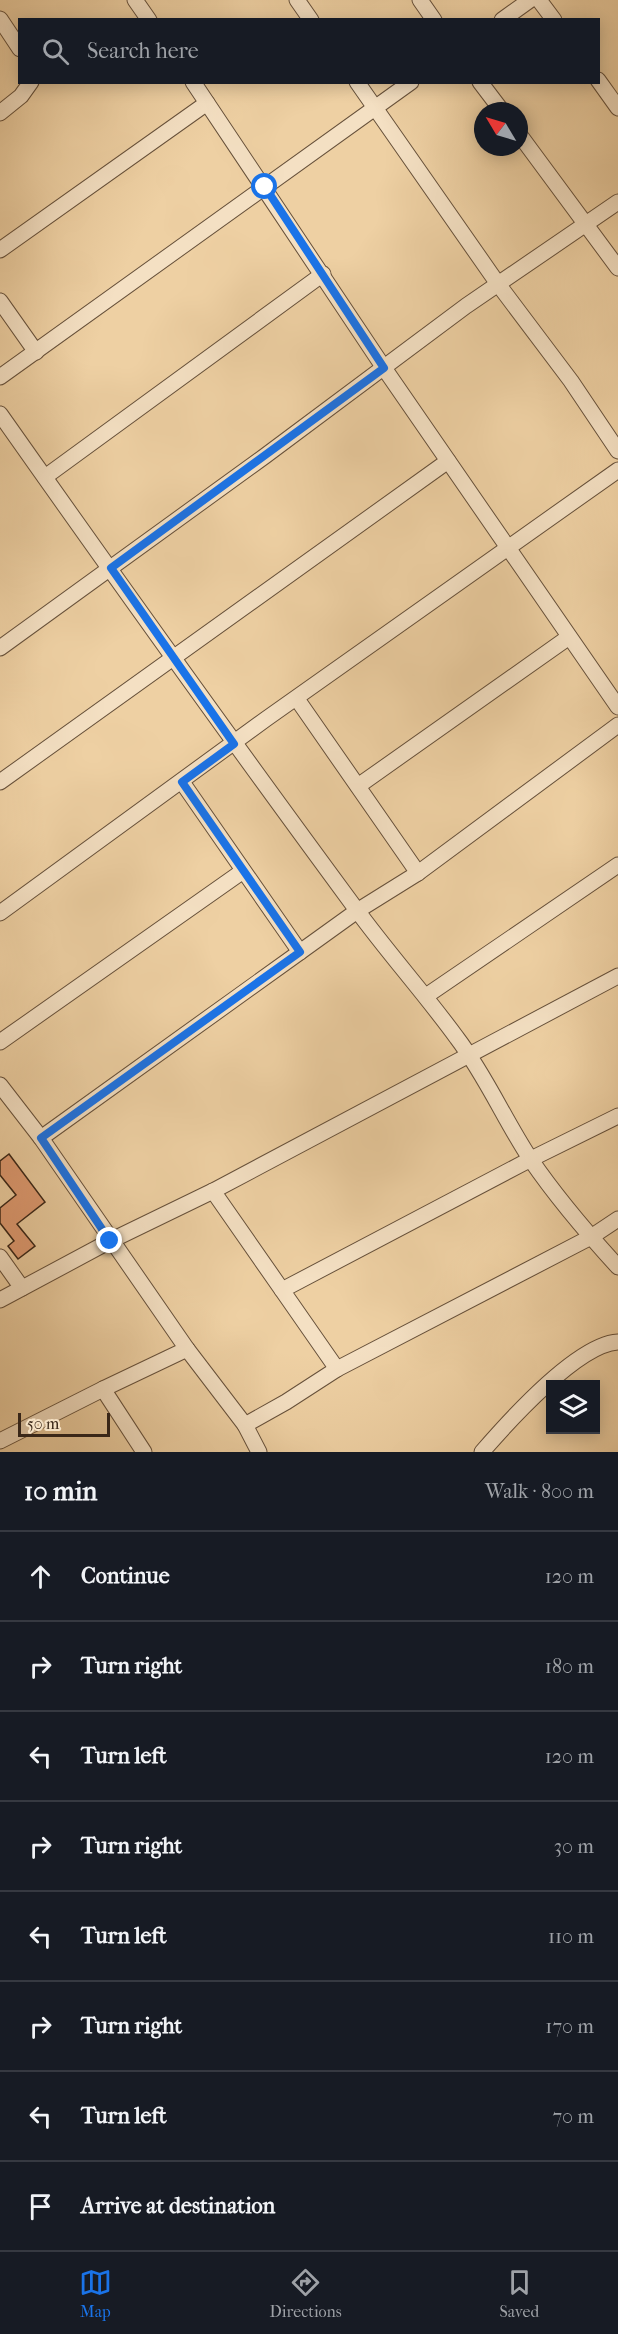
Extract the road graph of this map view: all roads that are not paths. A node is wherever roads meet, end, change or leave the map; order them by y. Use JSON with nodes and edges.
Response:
{"nodes":[{"id":1,"x":135,"y":0,"type":"edge"},
{"id":2,"x":297,"y":0,"type":"edge"},
{"id":3,"x":420,"y":0,"type":"edge"},
{"id":4,"x":530,"y":0,"type":"edge"},
{"id":5,"x":539,"y":0,"type":"edge"},
{"id":6,"x":148,"y":18,"type":"edge"},
{"id":7,"x":310,"y":18,"type":"edge"},
{"id":8,"x":433,"y":18,"type":"edge"},
{"id":9,"x":505,"y":18,"type":"edge"},
{"id":10,"x":552,"y":18,"type":"edge"},
{"id":11,"x":0,"y":19,"type":"edge"},
{"id":12,"x":18,"y":46,"type":"edge"},
{"id":13,"x":600,"y":83,"type":"edge"},
{"id":14,"x":29,"y":84,"type":"edge"},
{"id":15,"x":194,"y":84,"type":"edge"},
{"id":16,"x":358,"y":84,"type":"edge"},
{"id":17,"x":408,"y":84,"type":"edge"},
{"id":18,"x":482,"y":84,"type":"edge"},
{"id":19,"x":495,"y":102,"type":"edge"},
{"id":20,"x":207,"y":103,"type":"junction"},
{"id":21,"x":375,"y":106,"type":"junction"},
{"id":22,"x":618,"y":108,"type":"edge"},
{"id":23,"x":0,"y":112,"type":"edge"},
{"id":24,"x":528,"y":146,"type":"edge"},
{"id":25,"x":265,"y":187,"type":"junction"},
{"id":26,"x":618,"y":202,"type":"edge"},
{"id":27,"x":586,"y":224,"type":"junction"},
{"id":28,"x":0,"y":250,"type":"edge"},
{"id":29,"x":618,"y":268,"type":"edge"},
{"id":30,"x":323,"y":274,"type":"junction"},
{"id":31,"x":498,"y":284,"type":"junction"},
{"id":32,"x":0,"y":301,"type":"edge"},
{"id":33,"x":36,"y":352,"type":"junction"},
{"id":34,"x":384,"y":368,"type":"junction"},
{"id":35,"x":0,"y":377,"type":"edge"},
{"id":36,"x":0,"y":414,"type":"edge"},
{"id":37,"x":618,"y":450,"type":"edge"},
{"id":38,"x":448,"y":461,"type":"junction"},
{"id":39,"x":618,"y":470,"type":"edge"},
{"id":40,"x":45,"y":477,"type":"junction"},
{"id":41,"x":509,"y":548,"type":"junction"},
{"id":42,"x":111,"y":568,"type":"junction"},
{"id":43,"x":569,"y":637,"type":"junction"},
{"id":44,"x":0,"y":648,"type":"edge"},
{"id":45,"x":174,"y":656,"type":"junction"},
{"id":46,"x":297,"y":699,"type":"junction"},
{"id":47,"x":618,"y":707,"type":"edge"},
{"id":48,"x":618,"y":725,"type":"edge"},
{"id":49,"x":234,"y":744,"type":"junction"},
{"id":50,"x":0,"y":782,"type":"edge"},
{"id":51,"x":182,"y":782,"type":"junction"},
{"id":52,"x":358,"y":786,"type":"junction"},
{"id":53,"x":618,"y":865,"type":"edge"},
{"id":54,"x":243,"y":871,"type":"junction"},
{"id":55,"x":418,"y":873,"type":"junction"},
{"id":56,"x":2,"y":907,"type":"edge"},
{"id":57,"x":357,"y":911,"type":"junction"},
{"id":58,"x":300,"y":952,"type":"junction"},
{"id":59,"x":618,"y":976,"type":"edge"},
{"id":60,"x":426,"y":996,"type":"junction"},
{"id":61,"x":0,"y":1042,"type":"edge"},
{"id":62,"x":470,"y":1055,"type":"junction"},
{"id":63,"x":0,"y":1085,"type":"edge"},
{"id":64,"x":618,"y":1116,"type":"edge"},
{"id":65,"x":41,"y":1138,"type":"junction"},
{"id":66,"x":531,"y":1159,"type":"junction"},
{"id":67,"x":213,"y":1191,"type":"junction"},
{"id":68,"x":618,"y":1219,"type":"edge"},
{"id":69,"x":591,"y":1237,"type":"junction"},
{"id":70,"x":110,"y":1241,"type":"junction"},
{"id":71,"x":0,"y":1257,"type":"edge"},
{"id":72,"x":618,"y":1267,"type":"edge"},
{"id":73,"x":22,"y":1288,"type":"junction"},
{"id":74,"x":282,"y":1290,"type":"junction"},
{"id":75,"x":0,"y":1300,"type":"edge"},
{"id":76,"x":618,"y":1342,"type":"edge"},
{"id":77,"x":187,"y":1349,"type":"junction"},
{"id":78,"x":336,"y":1369,"type":"junction"},
{"id":79,"x":103,"y":1389,"type":"junction"},
{"id":80,"x":245,"y":1425,"type":"junction"},
{"id":81,"x":0,"y":1440,"type":"edge"},
{"id":82,"x":144,"y":1452,"type":"edge"},
{"id":83,"x":259,"y":1452,"type":"edge"},
{"id":84,"x":482,"y":1452,"type":"edge"}],
"edges":[{"from":1,"to":6,"type":"street"},
{"from":2,"to":7,"type":"street"},
{"from":3,"to":8,"type":"street"},
{"from":4,"to":9,"type":"street"},
{"from":5,"to":10,"type":"street"},
{"from":11,"to":12,"type":"street"},
{"from":13,"to":22,"type":"street"},
{"from":14,"to":23,"type":"street"},
{"from":15,"to":20,"type":"street"},
{"from":16,"to":21,"type":"street"},
{"from":17,"to":21,"type":"street"},
{"from":18,"to":19,"type":"street"},
{"from":20,"to":25,"type":"street"},
{"from":20,"to":28,"type":"street"},
{"from":21,"to":25,"type":"street"},
{"from":21,"to":31,"type":"street"},
{"from":24,"to":27,"type":"street"},
{"from":25,"to":30,"type":"street"},
{"from":25,"to":33,"type":"street"},
{"from":26,"to":27,"type":"street"},
{"from":27,"to":29,"type":"street"},
{"from":27,"to":31,"type":"street"},
{"from":30,"to":34,"type":"street"},
{"from":30,"to":40,"type":"street"},
{"from":31,"to":34,"type":"street"},
{"from":31,"to":37,"type":"street"},
{"from":32,"to":33,"type":"street"},
{"from":33,"to":35,"type":"street"},
{"from":34,"to":38,"type":"street"},
{"from":34,"to":42,"type":"street"},
{"from":36,"to":40,"type":"street"},
{"from":38,"to":41,"type":"street"},
{"from":38,"to":45,"type":"street"},
{"from":39,"to":41,"type":"street"},
{"from":40,"to":42,"type":"street"},
{"from":41,"to":43,"type":"street"},
{"from":41,"to":46,"type":"street"},
{"from":42,"to":44,"type":"street"},
{"from":42,"to":45,"type":"street"},
{"from":43,"to":47,"type":"street"},
{"from":43,"to":52,"type":"street"},
{"from":45,"to":49,"type":"street"},
{"from":45,"to":50,"type":"street"},
{"from":46,"to":49,"type":"street"},
{"from":46,"to":52,"type":"street"},
{"from":48,"to":55,"type":"street"},
{"from":49,"to":51,"type":"street"},
{"from":49,"to":57,"type":"street"},
{"from":51,"to":54,"type":"street"},
{"from":51,"to":56,"type":"street"},
{"from":52,"to":55,"type":"street"},
{"from":53,"to":60,"type":"street"},
{"from":54,"to":58,"type":"street"},
{"from":54,"to":61,"type":"street"},
{"from":55,"to":57,"type":"street"},
{"from":57,"to":58,"type":"street"},
{"from":57,"to":60,"type":"street"},
{"from":58,"to":65,"type":"street"},
{"from":59,"to":62,"type":"street"},
{"from":60,"to":62,"type":"street"},
{"from":62,"to":66,"type":"street"},
{"from":62,"to":67,"type":"street"},
{"from":63,"to":65,"type":"street"},
{"from":64,"to":66,"type":"street"},
{"from":65,"to":70,"type":"street"},
{"from":66,"to":69,"type":"street"},
{"from":66,"to":74,"type":"street"},
{"from":67,"to":70,"type":"street"},
{"from":67,"to":74,"type":"street"},
{"from":68,"to":69,"type":"street"},
{"from":69,"to":72,"type":"street"},
{"from":69,"to":78,"type":"street"},
{"from":70,"to":73,"type":"street"},
{"from":70,"to":77,"type":"street"},
{"from":71,"to":73,"type":"street"},
{"from":73,"to":75,"type":"street"},
{"from":74,"to":78,"type":"street"},
{"from":76,"to":84,"type":"street"},
{"from":77,"to":79,"type":"street"},
{"from":77,"to":80,"type":"street"},
{"from":78,"to":80,"type":"street"},
{"from":79,"to":81,"type":"street"},
{"from":79,"to":82,"type":"street"},
{"from":80,"to":83,"type":"street"}]}
